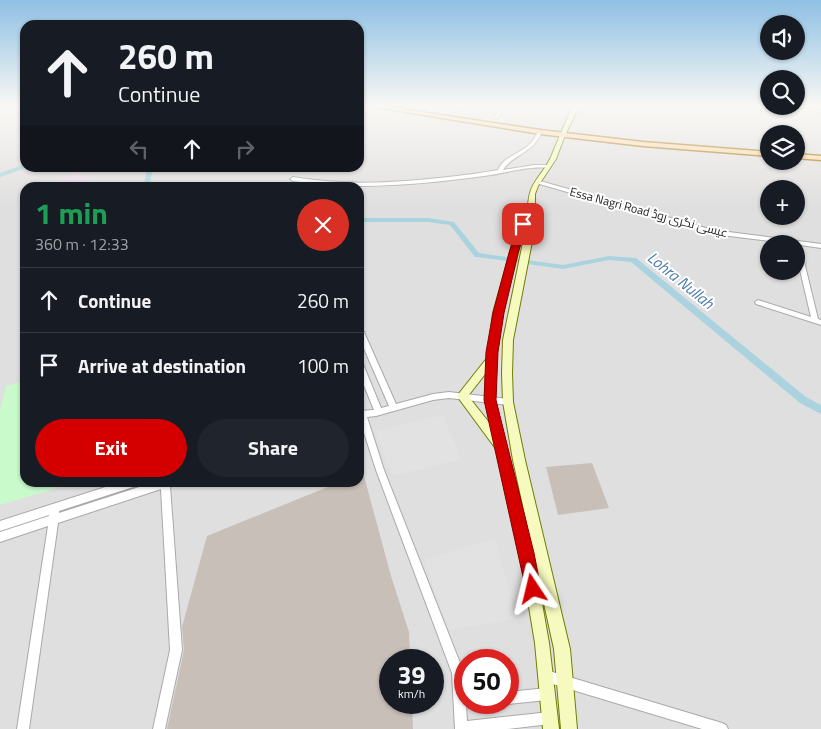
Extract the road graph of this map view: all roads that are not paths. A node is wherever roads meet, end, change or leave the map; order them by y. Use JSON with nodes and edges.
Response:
{"nodes":[{"id":1,"x":537,"y":140,"type":"edge"},
{"id":2,"x":561,"y":140,"type":"edge"},
{"id":3,"x":614,"y":140,"type":"edge"},
{"id":4,"x":643,"y":140,"type":"edge"},
{"id":5,"x":760,"y":149,"type":"edge"},
{"id":6,"x":760,"y":153,"type":"edge"},
{"id":7,"x":805,"y":153,"type":"edge"},
{"id":8,"x":821,"y":154,"type":"edge"},
{"id":9,"x":805,"y":157,"type":"edge"},
{"id":10,"x":821,"y":158,"type":"edge"},
{"id":11,"x":549,"y":166,"type":"junction"},
{"id":12,"x":500,"y":172,"type":"junction"},
{"id":13,"x":293,"y":179,"type":"dead end"},
{"id":14,"x":313,"y":182,"type":"edge"},
{"id":15,"x":538,"y":182,"type":"junction"},
{"id":16,"x":364,"y":184,"type":"edge"},
{"id":17,"x":531,"y":203,"type":"junction"},
{"id":18,"x":760,"y":238,"type":"edge"},
{"id":19,"x":805,"y":244,"type":"edge"},
{"id":20,"x":821,"y":246,"type":"edge"},
{"id":21,"x":805,"y":273,"type":"edge"},
{"id":22,"x":511,"y":286,"type":"junction"},
{"id":23,"x":758,"y":302,"type":"dead end"},
{"id":24,"x":818,"y":322,"type":"edge"},
{"id":25,"x":364,"y":341,"type":"edge"},
{"id":26,"x":491,"y":359,"type":"junction"},
{"id":27,"x":364,"y":377,"type":"edge"},
{"id":28,"x":462,"y":396,"type":"junction"},
{"id":29,"x":490,"y":400,"type":"junction"},
{"id":30,"x":508,"y":402,"type":"junction"},
{"id":31,"x":394,"y":408,"type":"junction"},
{"id":32,"x":378,"y":413,"type":"junction"},
{"id":33,"x":364,"y":417,"type":"edge"},
{"id":34,"x":364,"y":426,"type":"edge"},
{"id":35,"x":501,"y":448,"type":"junction"},
{"id":36,"x":120,"y":487,"type":"edge"},
{"id":37,"x":155,"y":487,"type":"edge"},
{"id":38,"x":167,"y":487,"type":"edge"},
{"id":39,"x":55,"y":508,"type":"junction"},
{"id":40,"x":54,"y":520,"type":"junction"},
{"id":41,"x":0,"y":526,"type":"edge"},
{"id":42,"x":0,"y":537,"type":"edge"},
{"id":43,"x":454,"y":663,"type":"edge"},
{"id":44,"x":546,"y":676,"type":"junction"},
{"id":45,"x":565,"y":682,"type":"junction"},
{"id":46,"x":547,"y":694,"type":"junction"},
{"id":47,"x":519,"y":697,"type":"edge"},
{"id":48,"x":461,"y":714,"type":"edge"},
{"id":49,"x":550,"y":724,"type":"edge"},
{"id":50,"x":460,"y":728,"type":"edge"},
{"id":51,"x":23,"y":729,"type":"edge"},
{"id":52,"x":159,"y":729,"type":"edge"},
{"id":53,"x":569,"y":729,"type":"edge"},
{"id":54,"x":722,"y":729,"type":"edge"}],
"edges":[{"from":1,"to":12,"type":"street"},
{"from":2,"to":11,"type":"main road"},
{"from":3,"to":6,"type":"main road"},
{"from":4,"to":5,"type":"main road"},
{"from":7,"to":8,"type":"main road"},
{"from":9,"to":10,"type":"main road"},
{"from":11,"to":12,"type":"street"},
{"from":11,"to":15,"type":"main road"},
{"from":12,"to":16,"type":"street"},
{"from":13,"to":14,"type":"street"},
{"from":15,"to":17,"type":"main road"},
{"from":15,"to":18,"type":"street","name":"Essa Nagri Road عیسیٰ نگری روڈ"},
{"from":17,"to":22,"type":"main road"},
{"from":17,"to":22,"type":"main road"},
{"from":19,"to":20,"type":"street","name":"Essa Nagri Road عیسیٰ نگری روڈ"},
{"from":21,"to":24,"type":"street"},
{"from":22,"to":26,"type":"main road"},
{"from":22,"to":30,"type":"main road"},
{"from":23,"to":24,"type":"street"},
{"from":25,"to":31,"type":"street"},
{"from":26,"to":28,"type":"main road"},
{"from":26,"to":29,"type":"main road"},
{"from":27,"to":32,"type":"street"},
{"from":28,"to":29,"type":"street"},
{"from":28,"to":31,"type":"street"},
{"from":28,"to":35,"type":"main road"},
{"from":29,"to":30,"type":"street"},
{"from":29,"to":35,"type":"main road"},
{"from":30,"to":45,"type":"main road"},
{"from":31,"to":32,"type":"street"},
{"from":32,"to":33,"type":"street"},
{"from":34,"to":43,"type":"street"},
{"from":35,"to":44,"type":"main road"},
{"from":36,"to":39,"type":"street"},
{"from":37,"to":40,"type":"street"},
{"from":38,"to":52,"type":"street"},
{"from":39,"to":40,"type":"street"},
{"from":39,"to":41,"type":"street"},
{"from":40,"to":42,"type":"street"},
{"from":40,"to":51,"type":"street"},
{"from":44,"to":45,"type":"street"},
{"from":44,"to":46,"type":"main road"},
{"from":45,"to":53,"type":"main road"},
{"from":45,"to":54,"type":"street"},
{"from":46,"to":47,"type":"street"},
{"from":46,"to":49,"type":"main road"},
{"from":48,"to":50,"type":"street"},
{"from":49,"to":50,"type":"street"}]}
